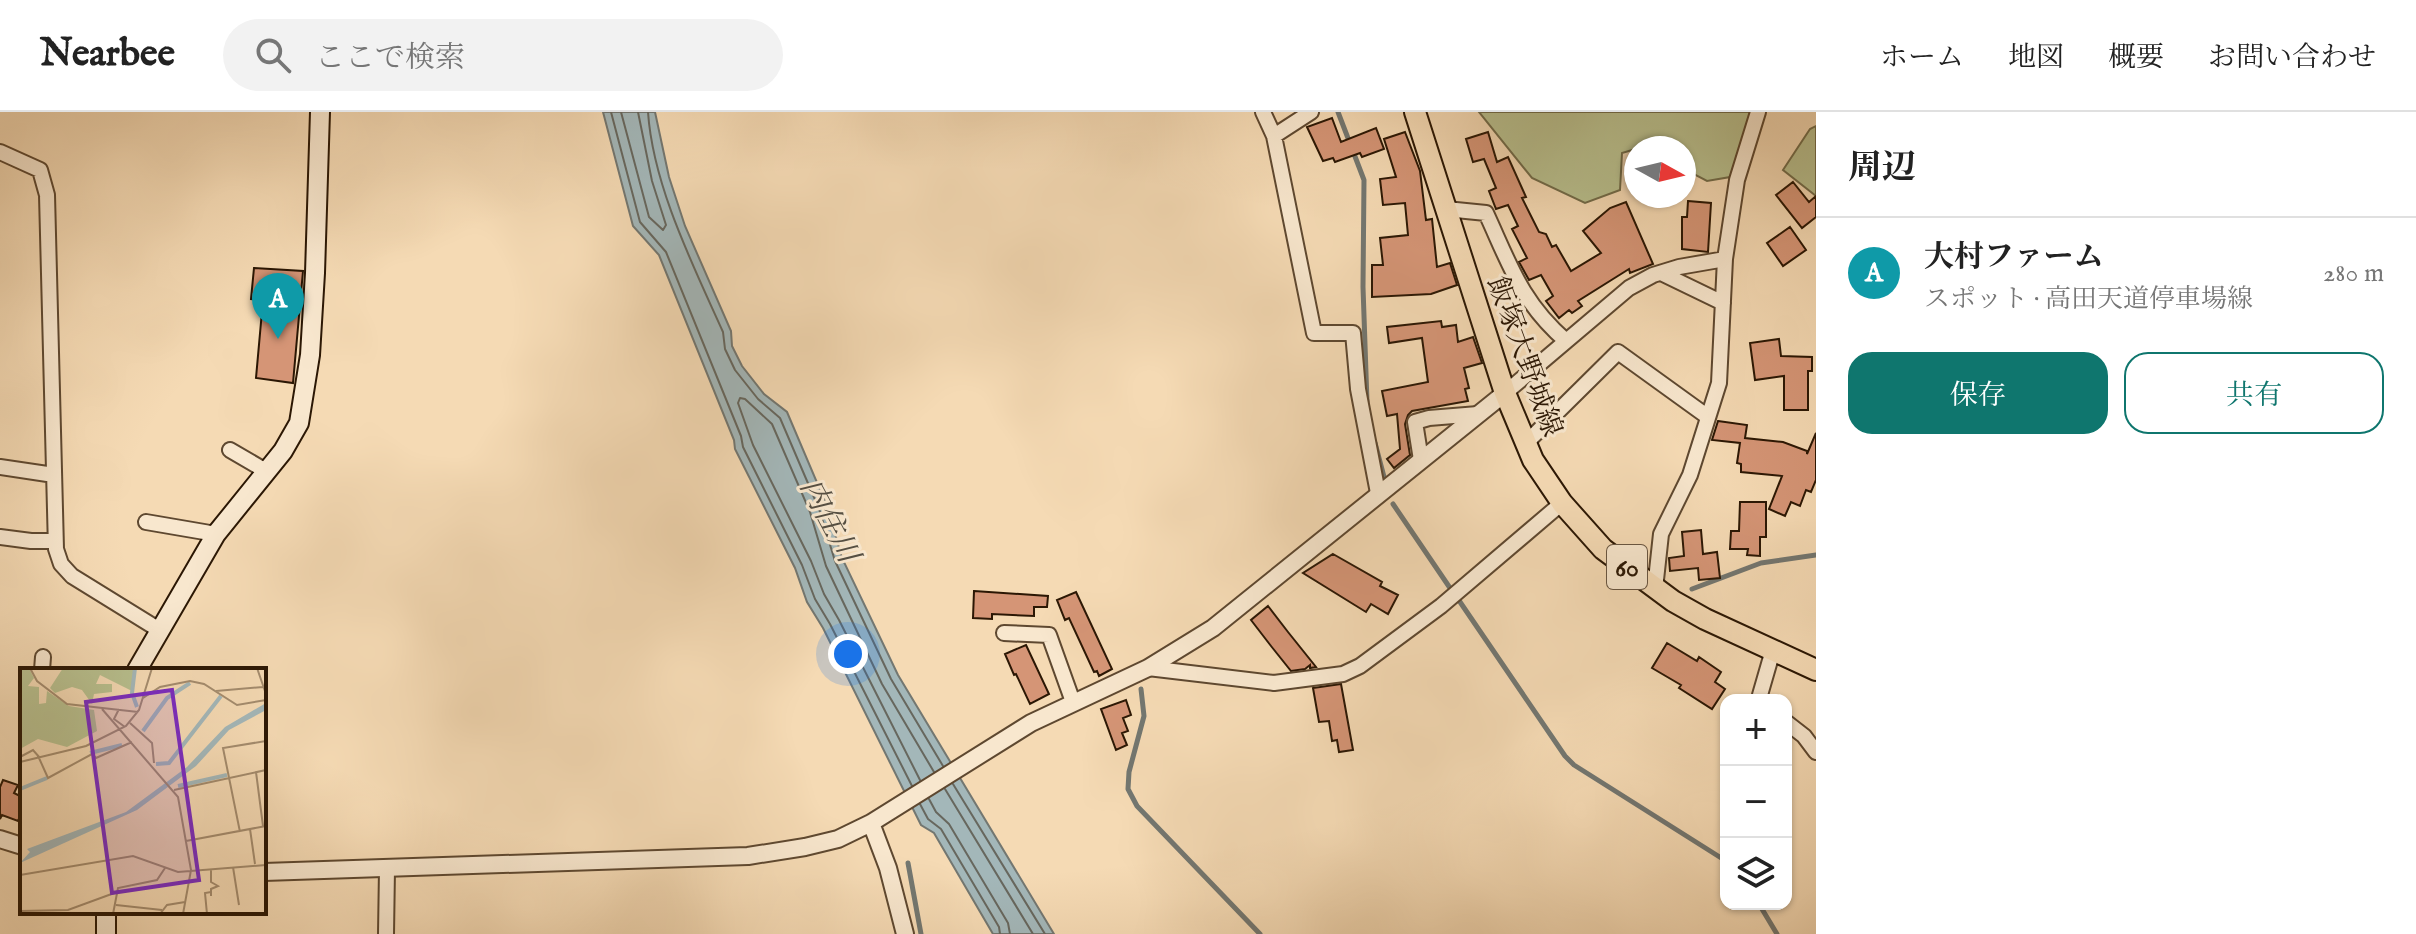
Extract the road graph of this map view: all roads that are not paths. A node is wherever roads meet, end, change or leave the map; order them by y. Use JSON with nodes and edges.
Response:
{"nodes":[{"id":1,"x":320,"y":112,"type":"edge"},
{"id":2,"x":1263,"y":112,"type":"edge"},
{"id":3,"x":1311,"y":112,"type":"edge"},
{"id":4,"x":1415,"y":112,"type":"edge"},
{"id":5,"x":1758,"y":112,"type":"edge"},
{"id":6,"x":1274,"y":136,"type":"junction"},
{"id":7,"x":1,"y":150,"type":"edge"},
{"id":8,"x":1446,"y":209,"type":"junction"},
{"id":9,"x":1725,"y":259,"type":"junction"},
{"id":10,"x":1661,"y":273,"type":"junction"},
{"id":11,"x":1723,"y":303,"type":"junction"},
{"id":12,"x":1566,"y":341,"type":"junction"},
{"id":13,"x":1505,"y":393,"type":"junction"},
{"id":14,"x":1478,"y":414,"type":"junction"},
{"id":15,"x":1708,"y":417,"type":"junction"},
{"id":16,"x":1526,"y":443,"type":"junction"},
{"id":17,"x":230,"y":450,"type":"dead end"},
{"id":18,"x":1421,"y":460,"type":"junction"},
{"id":19,"x":0,"y":467,"type":"edge"},
{"id":20,"x":266,"y":471,"type":"junction"},
{"id":21,"x":54,"y":475,"type":"junction"},
{"id":22,"x":1378,"y":493,"type":"junction"},
{"id":23,"x":1562,"y":503,"type":"junction"},
{"id":24,"x":146,"y":522,"type":"dead end"},
{"id":25,"x":216,"y":534,"type":"junction"},
{"id":26,"x":0,"y":537,"type":"edge"},
{"id":27,"x":54,"y":541,"type":"junction"},
{"id":28,"x":1655,"y":589,"type":"junction"},
{"id":29,"x":161,"y":631,"type":"junction"},
{"id":30,"x":1004,"y":633,"type":"dead end"},
{"id":31,"x":1773,"y":650,"type":"junction"},
{"id":32,"x":138,"y":668,"type":"edge"},
{"id":33,"x":1148,"y":668,"type":"junction"},
{"id":34,"x":1816,"y":670,"type":"edge"},
{"id":35,"x":1760,"y":694,"type":"edge"},
{"id":36,"x":1073,"y":702,"type":"junction"},
{"id":37,"x":1792,"y":727,"type":"edge"},
{"id":38,"x":1816,"y":752,"type":"edge"},
{"id":39,"x":871,"y":823,"type":"junction"},
{"id":40,"x":0,"y":839,"type":"edge"},
{"id":41,"x":20,"y":845,"type":"edge"},
{"id":42,"x":387,"y":869,"type":"junction"},
{"id":43,"x":266,"y":872,"type":"edge"},
{"id":44,"x":386,"y":934,"type":"edge"},
{"id":45,"x":905,"y":934,"type":"edge"}],
"edges":[{"from":1,"to":20,"type":"main road"},
{"from":2,"to":6,"type":"street"},
{"from":3,"to":6,"type":"street"},
{"from":4,"to":8,"type":"main road","name":"飯塚大野城線","number":"60"},
{"from":5,"to":9,"type":"street"},
{"from":6,"to":22,"type":"street"},
{"from":7,"to":21,"type":"street"},
{"from":8,"to":12,"type":"street"},
{"from":8,"to":13,"type":"main road","name":"飯塚大野城線","number":"60"},
{"from":9,"to":10,"type":"street"},
{"from":9,"to":11,"type":"street"},
{"from":10,"to":11,"type":"street"},
{"from":10,"to":12,"type":"street"},
{"from":11,"to":15,"type":"street"},
{"from":12,"to":13,"type":"street"},
{"from":13,"to":14,"type":"street"},
{"from":13,"to":16,"type":"main road","name":"飯塚大野城線","number":"60"},
{"from":14,"to":18,"type":"street"},
{"from":14,"to":18,"type":"street"},
{"from":15,"to":16,"type":"street"},
{"from":15,"to":28,"type":"street"},
{"from":16,"to":23,"type":"main road","name":"飯塚大野城線","number":"60"},
{"from":17,"to":20,"type":"street"},
{"from":18,"to":22,"type":"street"},
{"from":19,"to":21,"type":"street"},
{"from":20,"to":25,"type":"main road"},
{"from":21,"to":27,"type":"street"},
{"from":22,"to":33,"type":"street"},
{"from":23,"to":28,"type":"main road","name":"飯塚大野城線","number":"60"},
{"from":23,"to":33,"type":"street"},
{"from":24,"to":25,"type":"street"},
{"from":25,"to":29,"type":"main road"},
{"from":26,"to":27,"type":"street"},
{"from":27,"to":29,"type":"street"},
{"from":28,"to":31,"type":"main road","name":"飯塚大野城線","number":"60"},
{"from":29,"to":32,"type":"main road"},
{"from":30,"to":36,"type":"street"},
{"from":31,"to":34,"type":"main road","name":"飯塚大野城線","number":"60"},
{"from":31,"to":35,"type":"street"},
{"from":33,"to":36,"type":"street"},
{"from":36,"to":39,"type":"street"},
{"from":37,"to":38,"type":"street"},
{"from":39,"to":42,"type":"street"},
{"from":39,"to":45,"type":"street"},
{"from":40,"to":41,"type":"street"},
{"from":42,"to":43,"type":"street"},
{"from":42,"to":44,"type":"street"}]}
